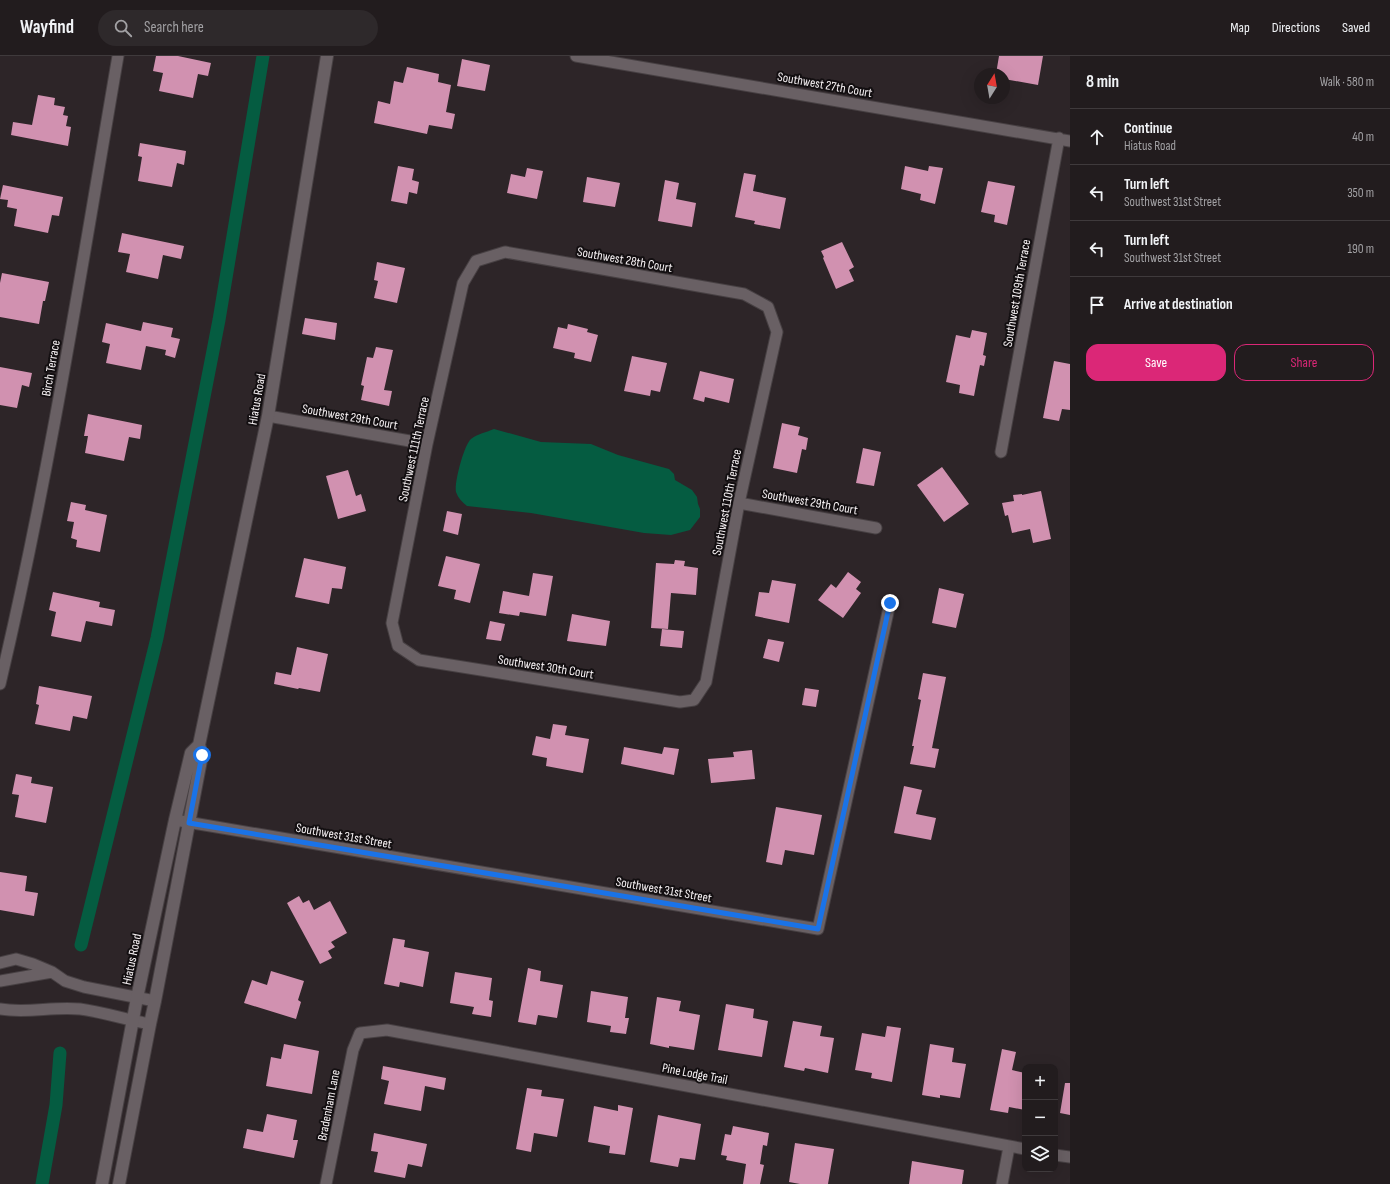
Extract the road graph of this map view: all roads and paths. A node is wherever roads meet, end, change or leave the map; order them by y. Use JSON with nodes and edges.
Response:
{"nodes":[{"id":1,"x":118,"y":56,"type":"edge"},
{"id":2,"x":326,"y":56,"type":"edge"},
{"id":3,"x":576,"y":56,"type":"edge"},
{"id":4,"x":1059,"y":138,"type":"junction"},
{"id":5,"x":1070,"y":141,"type":"edge"},
{"id":6,"x":476,"y":260,"type":"joint"},
{"id":7,"x":768,"y":307,"type":"joint"},
{"id":8,"x":268,"y":416,"type":"junction"},
{"id":9,"x":427,"y":444,"type":"junction"},
{"id":10,"x":1001,"y":452,"type":"dead end"},
{"id":11,"x":739,"y":503,"type":"junction"},
{"id":12,"x":876,"y":528,"type":"dead end"},
{"id":13,"x":890,"y":603,"type":"dead end"},
{"id":14,"x":398,"y":646,"type":"joint"},
{"id":15,"x":0,"y":684,"type":"edge"},
{"id":16,"x":694,"y":700,"type":"joint"},
{"id":17,"x":199,"y":744,"type":"junction"},
{"id":18,"x":175,"y":820,"type":"junction"},
{"id":19,"x":189,"y":823,"type":"junction"},
{"id":20,"x":0,"y":963,"type":"edge"},
{"id":21,"x":52,"y":972,"type":"junction"},
{"id":22,"x":0,"y":981,"type":"edge"},
{"id":23,"x":137,"y":998,"type":"junction"},
{"id":24,"x":155,"y":1001,"type":"junction"},
{"id":25,"x":0,"y":1009,"type":"edge"},
{"id":26,"x":133,"y":1021,"type":"junction"},
{"id":27,"x":150,"y":1024,"type":"junction"},
{"id":28,"x":360,"y":1033,"type":"joint"},
{"id":29,"x":1009,"y":1147,"type":"junction"},
{"id":30,"x":1022,"y":1149,"type":"edge"},
{"id":31,"x":1058,"y":1155,"type":"edge"},
{"id":32,"x":1070,"y":1157,"type":"edge"},
{"id":33,"x":102,"y":1184,"type":"edge"},
{"id":34,"x":119,"y":1184,"type":"edge"},
{"id":35,"x":326,"y":1184,"type":"edge"},
{"id":36,"x":1002,"y":1184,"type":"edge"}],
"edges":[{"from":1,"to":15,"type":"street","name":"Birch Terrace"},
{"from":2,"to":8,"type":"street","name":"Hiatus Road"},
{"from":3,"to":4,"type":"street","name":"Southwest 27th Court"},
{"from":4,"to":5,"type":"street","name":"Southwest 27th Court"},
{"from":4,"to":10,"type":"street","name":"Southwest 109th Terrace"},
{"from":6,"to":7,"type":"street","name":"Southwest 28th Court"},
{"from":6,"to":9,"type":"street","name":"Southwest 111th Terrace"},
{"from":7,"to":11,"type":"street","name":"Southwest 110th Terrace"},
{"from":8,"to":9,"type":"street","name":"Southwest 29th Court"},
{"from":8,"to":17,"type":"street","name":"Hiatus Road"},
{"from":9,"to":14,"type":"street","name":"Southwest 111th Terrace"},
{"from":11,"to":12,"type":"street","name":"Southwest 29th Court"},
{"from":11,"to":16,"type":"street","name":"Southwest 110th Terrace"},
{"from":13,"to":19,"type":"street","name":"Southwest 31st Street"},
{"from":14,"to":16,"type":"street","name":"Southwest 30th Court"},
{"from":17,"to":18,"type":"street","name":"Hiatus Road"},
{"from":17,"to":19,"type":"street","name":"Hiatus Road"},
{"from":18,"to":19,"type":"street","name":"Southwest 31st Street"},
{"from":18,"to":23,"type":"street","name":"Hiatus Road"},
{"from":19,"to":24,"type":"street","name":"Hiatus Road"},
{"from":20,"to":21,"type":"street"},
{"from":21,"to":22,"type":"street"},
{"from":21,"to":23,"type":"street"},
{"from":23,"to":24,"type":"street"},
{"from":23,"to":26,"type":"street","name":"Hiatus Road"},
{"from":24,"to":27,"type":"street","name":"Hiatus Road"},
{"from":25,"to":26,"type":"street"},
{"from":26,"to":27,"type":"street"},
{"from":26,"to":33,"type":"street","name":"Hiatus Road"},
{"from":27,"to":34,"type":"street","name":"Hiatus Road"},
{"from":28,"to":29,"type":"street","name":"Pine Lodge Trail"},
{"from":28,"to":35,"type":"street","name":"Bradenham Lane"},
{"from":29,"to":30,"type":"street","name":"Pine Lodge Trail"},
{"from":29,"to":36,"type":"street"},
{"from":31,"to":32,"type":"street"}]}
